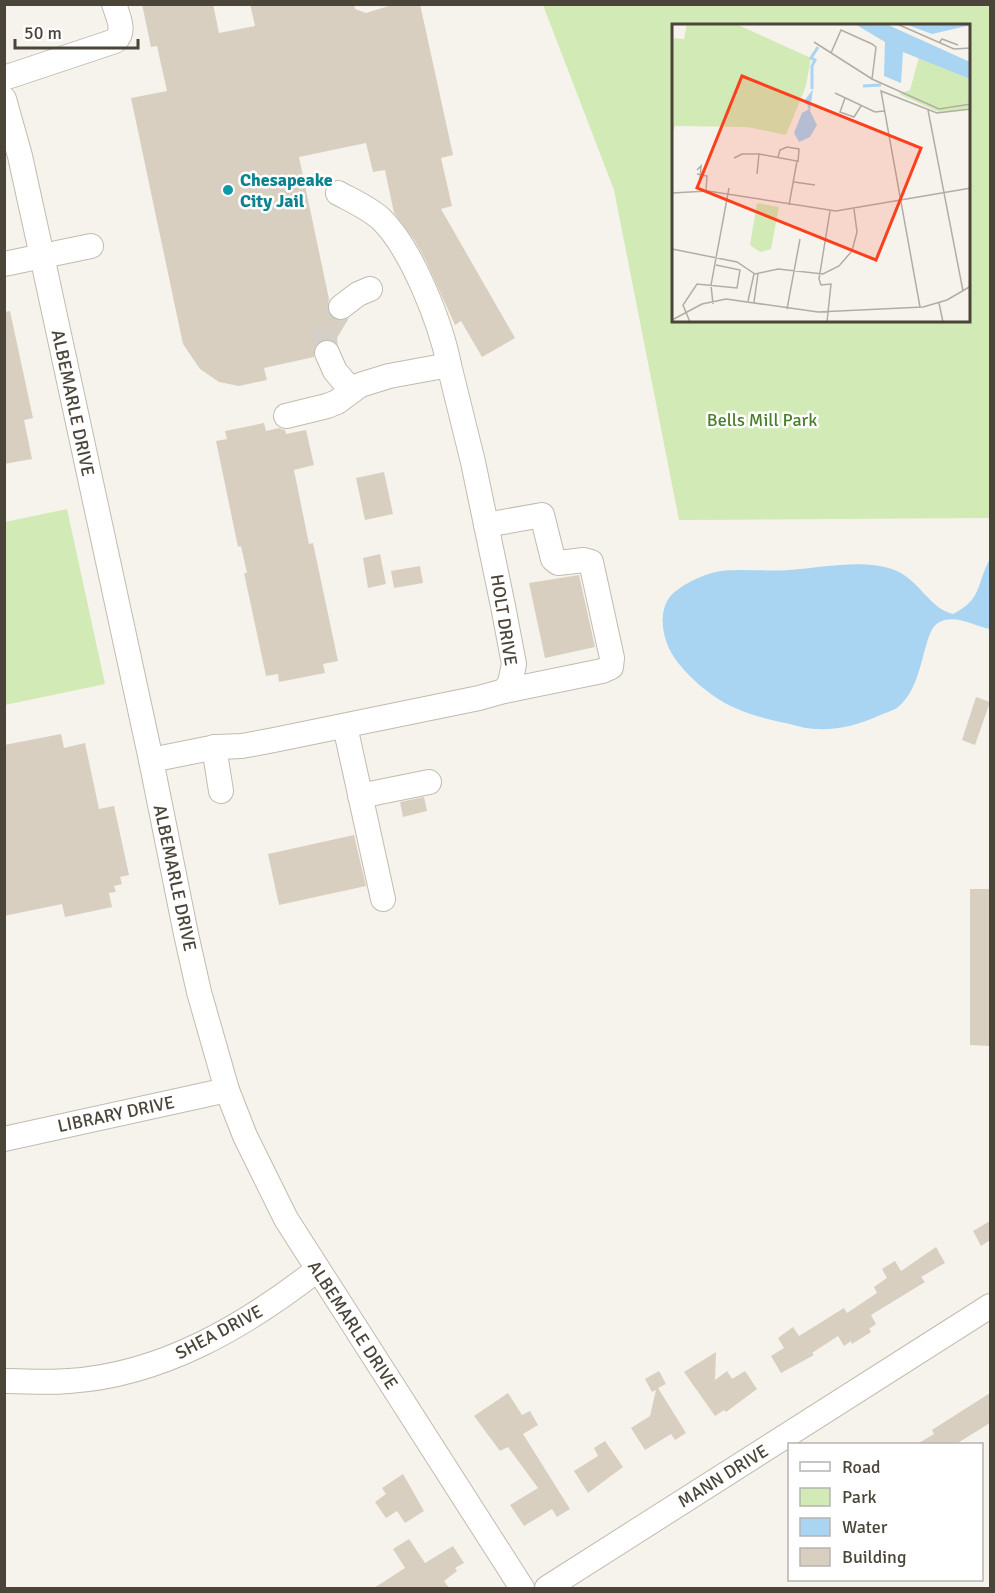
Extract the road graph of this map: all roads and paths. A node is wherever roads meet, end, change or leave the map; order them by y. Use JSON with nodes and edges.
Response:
{"nodes":[{"id":1,"x":114,"y":4,"type":"edge"},
{"id":2,"x":4,"y":78,"type":"edge"},
{"id":3,"x":4,"y":99,"type":"edge"},
{"id":4,"x":338,"y":193,"type":"dead end"},
{"id":5,"x":91,"y":246,"type":"dead end"},
{"id":6,"x":42,"y":256,"type":"junction"},
{"id":7,"x":4,"y":264,"type":"edge"},
{"id":8,"x":370,"y":289,"type":"dead end"},
{"id":9,"x":341,"y":307,"type":"tunnel mouth"},
{"id":10,"x":327,"y":354,"type":"tunnel mouth"},
{"id":11,"x":449,"y":365,"type":"junction"},
{"id":12,"x":351,"y":390,"type":"junction"},
{"id":13,"x":286,"y":416,"type":"dead end"},
{"id":14,"x":486,"y":525,"type":"junction"},
{"id":15,"x":504,"y":691,"type":"junction"},
{"id":16,"x":345,"y":726,"type":"junction"},
{"id":17,"x":214,"y":747,"type":"junction"},
{"id":18,"x":151,"y":760,"type":"junction"},
{"id":19,"x":429,"y":782,"type":"dead end"},
{"id":20,"x":221,"y":791,"type":"dead end"},
{"id":21,"x":360,"y":796,"type":"junction"},
{"id":22,"x":383,"y":899,"type":"dead end"},
{"id":23,"x":227,"y":1089,"type":"junction"},
{"id":24,"x":4,"y":1139,"type":"edge"},
{"id":25,"x":317,"y":1270,"type":"junction"},
{"id":26,"x":990,"y":1306,"type":"edge"},
{"id":27,"x":4,"y":1381,"type":"edge"},
{"id":28,"x":522,"y":1588,"type":"edge"},
{"id":29,"x":547,"y":1588,"type":"edge"}],
"edges":[{"from":1,"to":2,"type":"street"},
{"from":3,"to":6,"type":"street","name":"ALBEMARLE DRIVE"},
{"from":4,"to":11,"type":"street","name":"HOLT DRIVE"},
{"from":5,"to":6,"type":"street"},
{"from":6,"to":7,"type":"street"},
{"from":6,"to":18,"type":"street","name":"ALBEMARLE DRIVE"},
{"from":8,"to":9,"type":"street"},
{"from":10,"to":12,"type":"street"},
{"from":11,"to":12,"type":"street"},
{"from":11,"to":14,"type":"street","name":"HOLT DRIVE"},
{"from":12,"to":13,"type":"street"},
{"from":14,"to":15,"type":"street","name":"HOLT DRIVE"},
{"from":14,"to":15,"type":"street"},
{"from":15,"to":16,"type":"street","name":"HOLT DRIVE"},
{"from":16,"to":17,"type":"street","name":"HOLT DRIVE"},
{"from":16,"to":21,"type":"street"},
{"from":17,"to":18,"type":"street","name":"HOLT DRIVE"},
{"from":17,"to":20,"type":"street"},
{"from":18,"to":23,"type":"street","name":"ALBEMARLE DRIVE"},
{"from":19,"to":21,"type":"street"},
{"from":21,"to":22,"type":"street"},
{"from":23,"to":24,"type":"street","name":"LIBRARY DRIVE"},
{"from":23,"to":25,"type":"street","name":"ALBEMARLE DRIVE"},
{"from":25,"to":27,"type":"street","name":"SHEA DRIVE"},
{"from":25,"to":28,"type":"street","name":"ALBEMARLE DRIVE"},
{"from":26,"to":29,"type":"street","name":"MANN DRIVE"}]}
